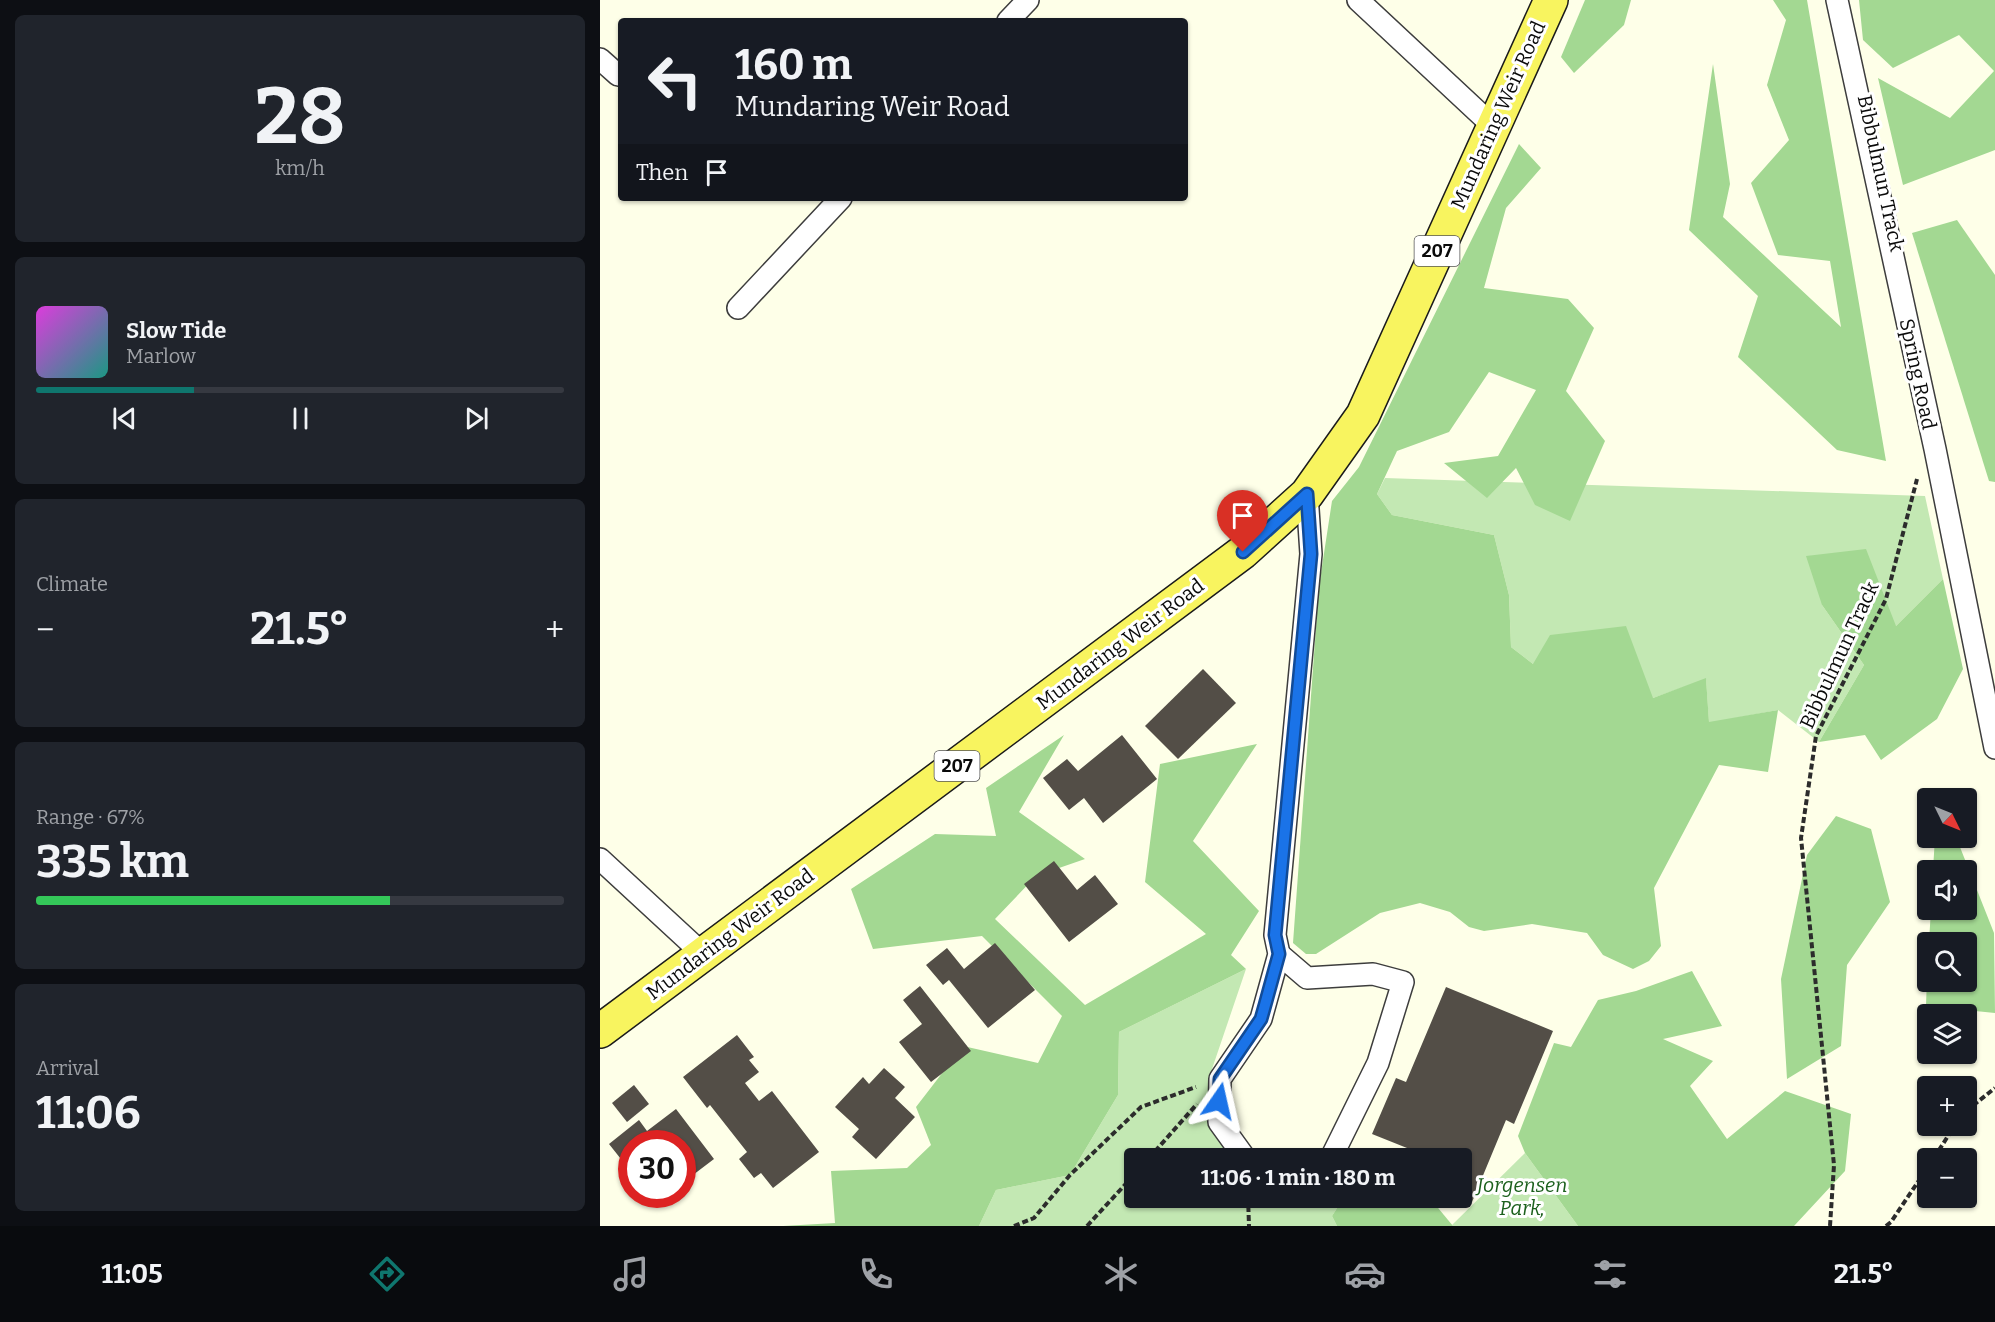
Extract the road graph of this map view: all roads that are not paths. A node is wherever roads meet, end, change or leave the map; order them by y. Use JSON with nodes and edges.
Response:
{"nodes":[{"id":1,"x":1028,"y":0,"type":"edge"},
{"id":2,"x":1358,"y":0,"type":"edge"},
{"id":3,"x":1551,"y":0,"type":"edge"},
{"id":4,"x":1837,"y":0,"type":"edge"},
{"id":5,"x":1011,"y":18,"type":"edge"},
{"id":6,"x":600,"y":58,"type":"edge"},
{"id":7,"x":618,"y":75,"type":"dead end"},
{"id":8,"x":1493,"y":126,"type":"junction"},
{"id":9,"x":838,"y":201,"type":"edge"},
{"id":10,"x":738,"y":308,"type":"dead end"},
{"id":11,"x":1307,"y":494,"type":"junction"},
{"id":12,"x":1995,"y":748,"type":"edge"},
{"id":13,"x":600,"y":859,"type":"edge"},
{"id":14,"x":1279,"y":954,"type":"junction"},
{"id":15,"x":704,"y":955,"type":"junction"},
{"id":16,"x":600,"y":1031,"type":"edge"},
{"id":17,"x":1238,"y":1148,"type":"edge"},
{"id":18,"x":1336,"y":1148,"type":"edge"}],
"edges":[{"from":1,"to":5,"type":"street"},
{"from":2,"to":8,"type":"street"},
{"from":3,"to":8,"type":"main road","name":"Mundaring Weir Road","number":"207"},
{"from":4,"to":12,"type":"street","name":"Spring Road"},
{"from":6,"to":7,"type":"street"},
{"from":8,"to":11,"type":"main road","name":"Mundaring Weir Road","number":"207"},
{"from":9,"to":10,"type":"street"},
{"from":11,"to":14,"type":"street"},
{"from":11,"to":15,"type":"main road","name":"Mundaring Weir Road","number":"207"},
{"from":13,"to":15,"type":"street"},
{"from":14,"to":17,"type":"street"},
{"from":14,"to":18,"type":"street"},
{"from":15,"to":16,"type":"main road","name":"Mundaring Weir Road","number":"207"}]}
